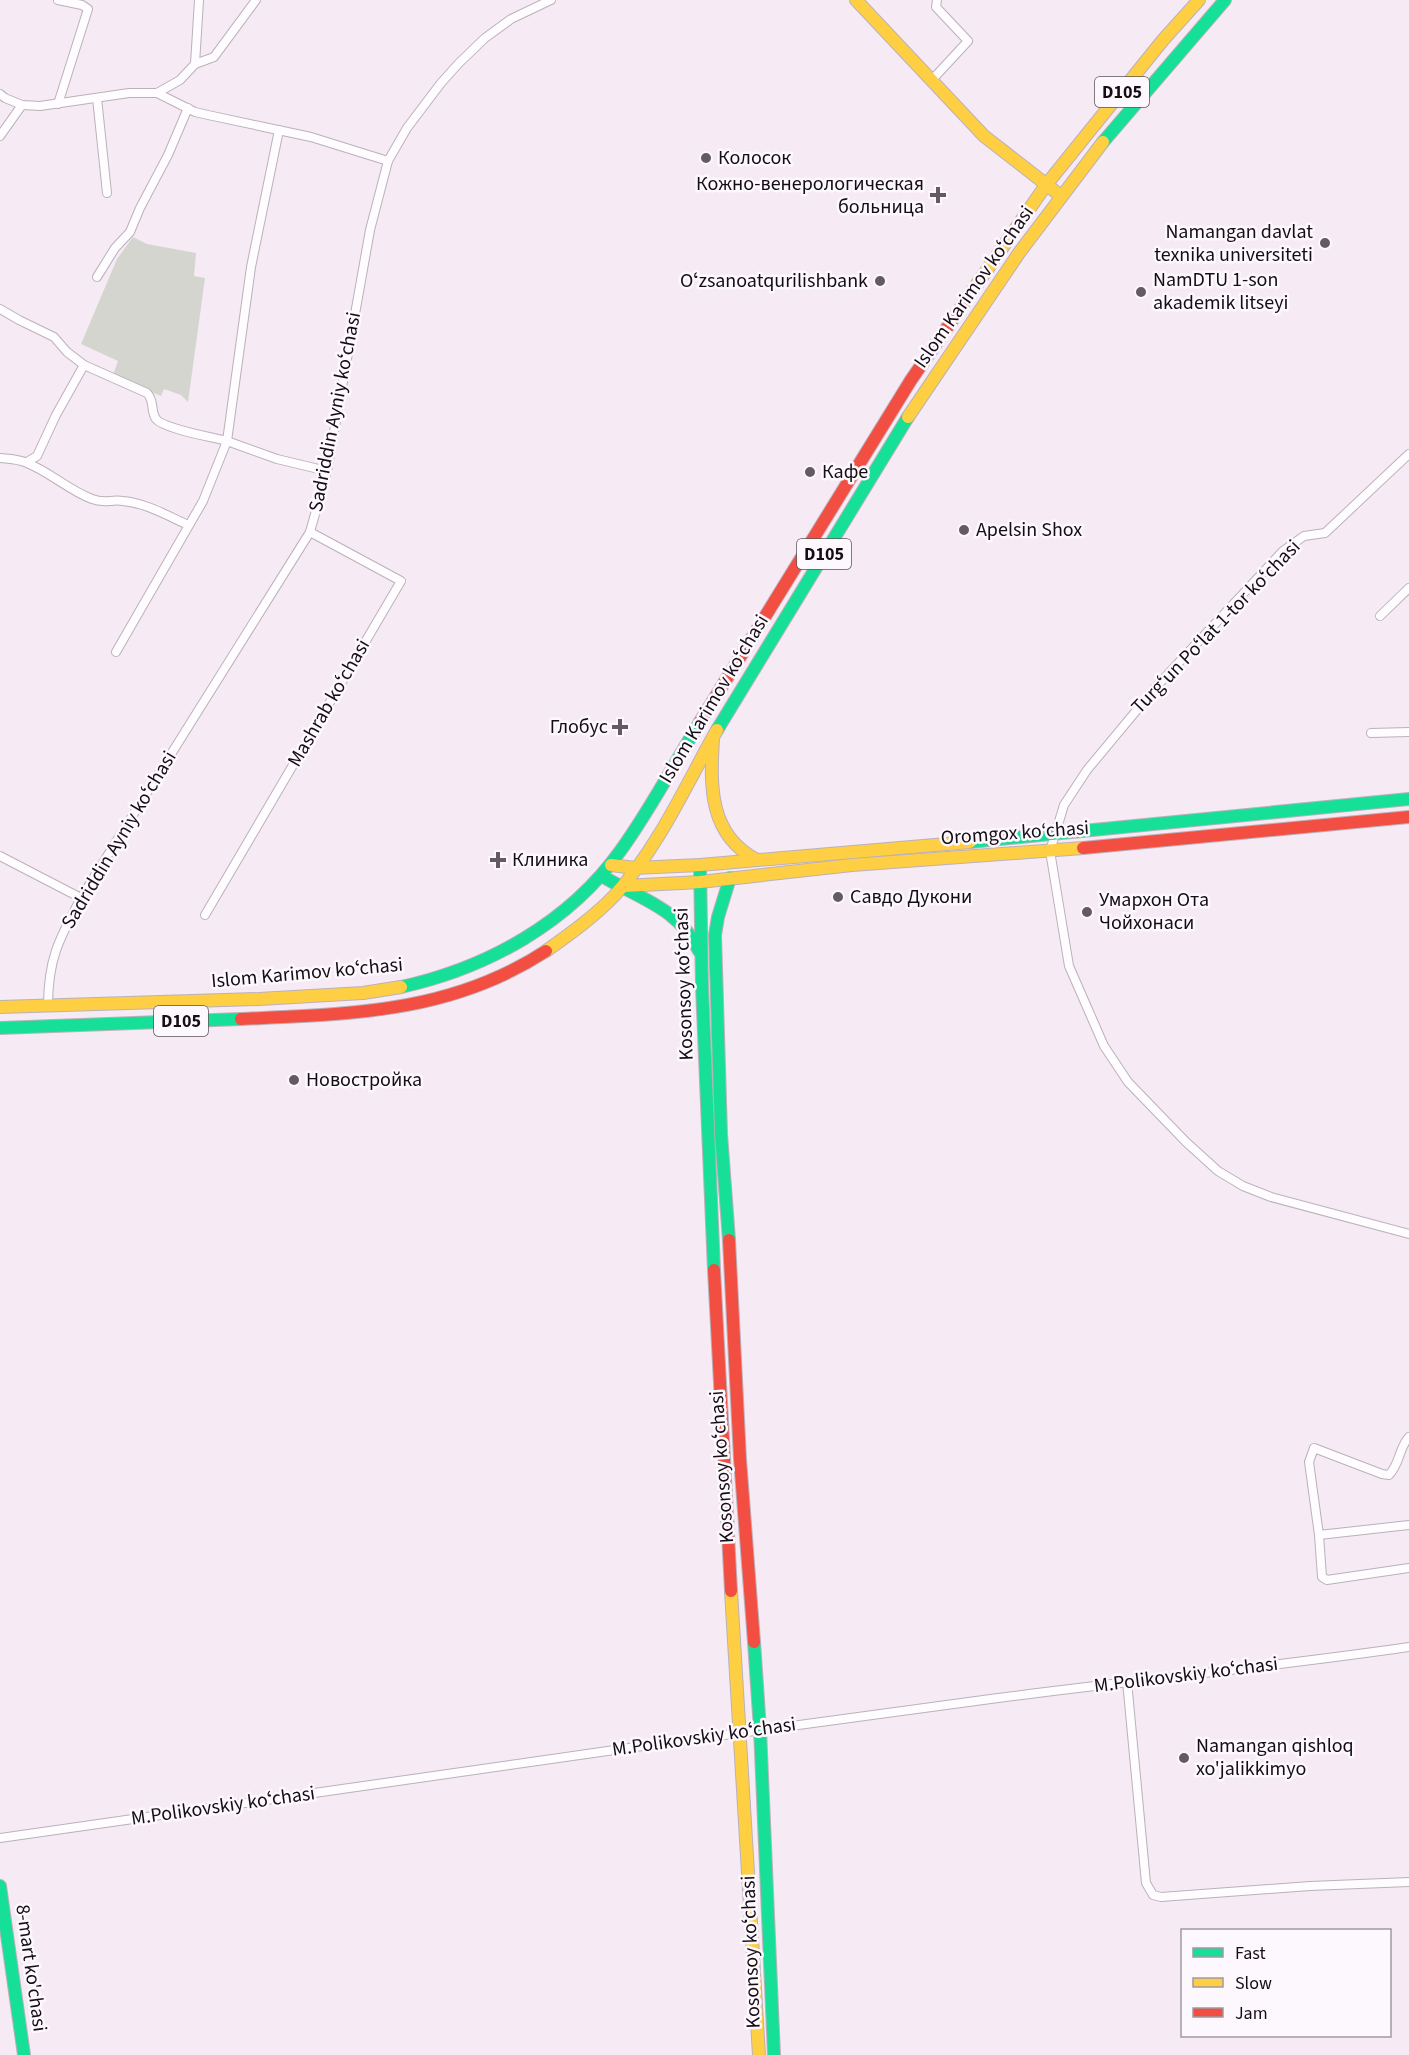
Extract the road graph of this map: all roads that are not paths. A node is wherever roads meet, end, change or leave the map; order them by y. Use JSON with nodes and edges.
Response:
{"nodes":[{"id":1,"x":58,"y":0,"type":"edge"},
{"id":2,"x":199,"y":0,"type":"edge"},
{"id":3,"x":256,"y":0,"type":"edge"},
{"id":4,"x":551,"y":0,"type":"edge"},
{"id":5,"x":856,"y":0,"type":"edge"},
{"id":6,"x":937,"y":0,"type":"edge"},
{"id":7,"x":1199,"y":0,"type":"edge"},
{"id":8,"x":1225,"y":0,"type":"edge"},
{"id":9,"x":195,"y":64,"type":"junction"},
{"id":10,"x":931,"y":81,"type":"junction"},
{"id":11,"x":0,"y":93,"type":"edge"},
{"id":12,"x":158,"y":93,"type":"junction"},
{"id":13,"x":97,"y":98,"type":"junction"},
{"id":14,"x":58,"y":104,"type":"junction"},
{"id":15,"x":22,"y":105,"type":"junction"},
{"id":16,"x":188,"y":108,"type":"junction"},
{"id":17,"x":279,"y":130,"type":"junction"},
{"id":18,"x":0,"y":136,"type":"edge"},
{"id":19,"x":388,"y":161,"type":"junction"},
{"id":20,"x":1046,"y":185,"type":"junction"},
{"id":21,"x":107,"y":193,"type":"dead end"},
{"id":22,"x":1062,"y":196,"type":"junction"},
{"id":23,"x":97,"y":277,"type":"dead end"},
{"id":24,"x":0,"y":309,"type":"edge"},
{"id":25,"x":84,"y":365,"type":"junction"},
{"id":26,"x":227,"y":441,"type":"junction"},
{"id":27,"x":1409,"y":454,"type":"edge"},
{"id":28,"x":0,"y":458,"type":"edge"},
{"id":29,"x":27,"y":462,"type":"junction"},
{"id":30,"x":327,"y":471,"type":"junction"},
{"id":31,"x":188,"y":525,"type":"junction"},
{"id":32,"x":310,"y":532,"type":"junction"},
{"id":33,"x":1409,"y":588,"type":"edge"},
{"id":34,"x":1380,"y":616,"type":"dead end"},
{"id":35,"x":116,"y":652,"type":"dead end"},
{"id":36,"x":1409,"y":732,"type":"edge"},
{"id":37,"x":1371,"y":733,"type":"dead end"},
{"id":38,"x":714,"y":735,"type":"junction"},
{"id":39,"x":1409,"y":799,"type":"edge"},
{"id":40,"x":1409,"y":817,"type":"edge"},
{"id":41,"x":1054,"y":833,"type":"junction"},
{"id":42,"x":1050,"y":851,"type":"junction"},
{"id":43,"x":0,"y":856,"type":"edge"},
{"id":44,"x":757,"y":860,"type":"junction"},
{"id":45,"x":611,"y":865,"type":"junction"},
{"id":46,"x":700,"y":866,"type":"junction"},
{"id":47,"x":635,"y":868,"type":"junction"},
{"id":48,"x":602,"y":876,"type":"junction"},
{"id":49,"x":730,"y":878,"type":"junction"},
{"id":50,"x":700,"y":882,"type":"junction"},
{"id":51,"x":623,"y":886,"type":"junction"},
{"id":52,"x":81,"y":898,"type":"junction"},
{"id":53,"x":205,"y":915,"type":"dead end"},
{"id":54,"x":702,"y":958,"type":"junction"},
{"id":55,"x":0,"y":1006,"type":"edge"},
{"id":56,"x":48,"y":1006,"type":"junction"},
{"id":57,"x":0,"y":1028,"type":"edge"},
{"id":58,"x":1409,"y":1234,"type":"edge"},
{"id":59,"x":1409,"y":1437,"type":"edge"},
{"id":60,"x":1409,"y":1525,"type":"edge"},
{"id":61,"x":1319,"y":1535,"type":"junction"},
{"id":62,"x":1409,"y":1568,"type":"edge"},
{"id":63,"x":1409,"y":1647,"type":"edge"},
{"id":64,"x":1127,"y":1681,"type":"junction"},
{"id":65,"x":760,"y":1729,"type":"junction"},
{"id":66,"x":741,"y":1731,"type":"junction"},
{"id":67,"x":0,"y":1838,"type":"edge"},
{"id":68,"x":1409,"y":1882,"type":"edge"},
{"id":69,"x":0,"y":1886,"type":"edge"},
{"id":70,"x":24,"y":2055,"type":"edge"},
{"id":71,"x":759,"y":2055,"type":"edge"},
{"id":72,"x":774,"y":2055,"type":"edge"}],
"edges":[{"from":1,"to":14,"type":"street"},
{"from":2,"to":9,"type":"street"},
{"from":3,"to":9,"type":"street"},
{"from":4,"to":19,"type":"street","name":"Sadriddin Ayniy koʻchasi"},
{"from":5,"to":10,"type":"main road"},
{"from":6,"to":10,"type":"street"},
{"from":7,"to":20,"type":"main road","name":"Islom Karimov koʻchasi","number":"D105"},
{"from":8,"to":22,"type":"main road","name":"Islom Karimov koʻchasi","number":"D105"},
{"from":9,"to":12,"type":"street"},
{"from":10,"to":20,"type":"main road"},
{"from":11,"to":15,"type":"street"},
{"from":12,"to":13,"type":"street"},
{"from":12,"to":16,"type":"street"},
{"from":13,"to":14,"type":"street"},
{"from":13,"to":21,"type":"street"},
{"from":14,"to":15,"type":"street"},
{"from":15,"to":18,"type":"street"},
{"from":16,"to":17,"type":"street"},
{"from":16,"to":23,"type":"street"},
{"from":17,"to":19,"type":"street"},
{"from":17,"to":26,"type":"street"},
{"from":19,"to":30,"type":"street","name":"Sadriddin Ayniy koʻchasi"},
{"from":20,"to":22,"type":"main road"},
{"from":20,"to":45,"type":"main road","name":"Islom Karimov koʻchasi","number":"D105"},
{"from":22,"to":38,"type":"main road","name":"Islom Karimov koʻchasi","number":"D105"},
{"from":24,"to":25,"type":"street"},
{"from":25,"to":26,"type":"street"},
{"from":25,"to":29,"type":"street"},
{"from":26,"to":30,"type":"street"},
{"from":26,"to":31,"type":"street"},
{"from":27,"to":41,"type":"street","name":"Turgʻun Poʻlat 1-tor koʻchasi"},
{"from":28,"to":29,"type":"street"},
{"from":29,"to":31,"type":"street"},
{"from":30,"to":32,"type":"street","name":"Sadriddin Ayniy koʻchasi"},
{"from":31,"to":35,"type":"street"},
{"from":32,"to":52,"type":"street","name":"Sadriddin Ayniy koʻchasi"},
{"from":32,"to":53,"type":"street","name":"Mashrab koʻchasi"},
{"from":33,"to":34,"type":"street"},
{"from":36,"to":37,"type":"street"},
{"from":38,"to":44,"type":"main road"},
{"from":38,"to":47,"type":"main road","name":"Islom Karimov koʻchasi","number":"D105"},
{"from":39,"to":41,"type":"main road","name":"Oromgox ko‘chasi"},
{"from":40,"to":42,"type":"main road","name":"Oromgox ko‘chasi"},
{"from":41,"to":42,"type":"street","name":"Turgʻun Poʻlat 1-tor koʻchasi"},
{"from":41,"to":44,"type":"main road","name":"Oromgox ko‘chasi"},
{"from":42,"to":49,"type":"main road","name":"Oromgox ko‘chasi"},
{"from":42,"to":58,"type":"street"},
{"from":43,"to":52,"type":"street"},
{"from":44,"to":46,"type":"main road","name":"Oromgox ko‘chasi"},
{"from":45,"to":47,"type":"main road","name":"Oromgox ko‘chasi"},
{"from":45,"to":48,"type":"main road","name":"Islom Karimov koʻchasi","number":"D105"},
{"from":46,"to":47,"type":"main road","name":"Oromgox ko‘chasi"},
{"from":46,"to":50,"type":"main road","name":"Kosonsoy koʻchasi"},
{"from":47,"to":51,"type":"main road","name":"Islom Karimov koʻchasi","number":"D105"},
{"from":48,"to":51,"type":"main road"},
{"from":48,"to":56,"type":"main road","name":"Islom Karimov koʻchasi","number":"D105"},
{"from":49,"to":50,"type":"main road","name":"Oromgox ko‘chasi"},
{"from":49,"to":65,"type":"main road","name":"Kosonsoy koʻchasi"},
{"from":50,"to":51,"type":"main road","name":"Oromgox ko‘chasi"},
{"from":50,"to":54,"type":"main road","name":"Kosonsoy koʻchasi"},
{"from":51,"to":54,"type":"main road"},
{"from":51,"to":57,"type":"main road","name":"Islom Karimov koʻchasi","number":"D105"},
{"from":52,"to":56,"type":"street","name":"Sadriddin Ayniy koʻchasi"},
{"from":54,"to":66,"type":"main road","name":"Kosonsoy koʻchasi"},
{"from":55,"to":56,"type":"main road","name":"Islom Karimov koʻchasi","number":"D105"},
{"from":59,"to":61,"type":"street"},
{"from":60,"to":61,"type":"street"},
{"from":61,"to":62,"type":"street"},
{"from":63,"to":64,"type":"street","name":"M.Polikovskiy koʻchasi"},
{"from":64,"to":65,"type":"street","name":"M.Polikovskiy koʻchasi"},
{"from":64,"to":68,"type":"street"},
{"from":65,"to":66,"type":"street","name":"M.Polikovskiy koʻchasi"},
{"from":65,"to":72,"type":"main road","name":"Kosonsoy koʻchasi"},
{"from":66,"to":67,"type":"street","name":"M.Polikovskiy koʻchasi"},
{"from":66,"to":71,"type":"main road","name":"Kosonsoy koʻchasi"},
{"from":69,"to":70,"type":"main road","name":"8-mart ko'chasi"}]}
